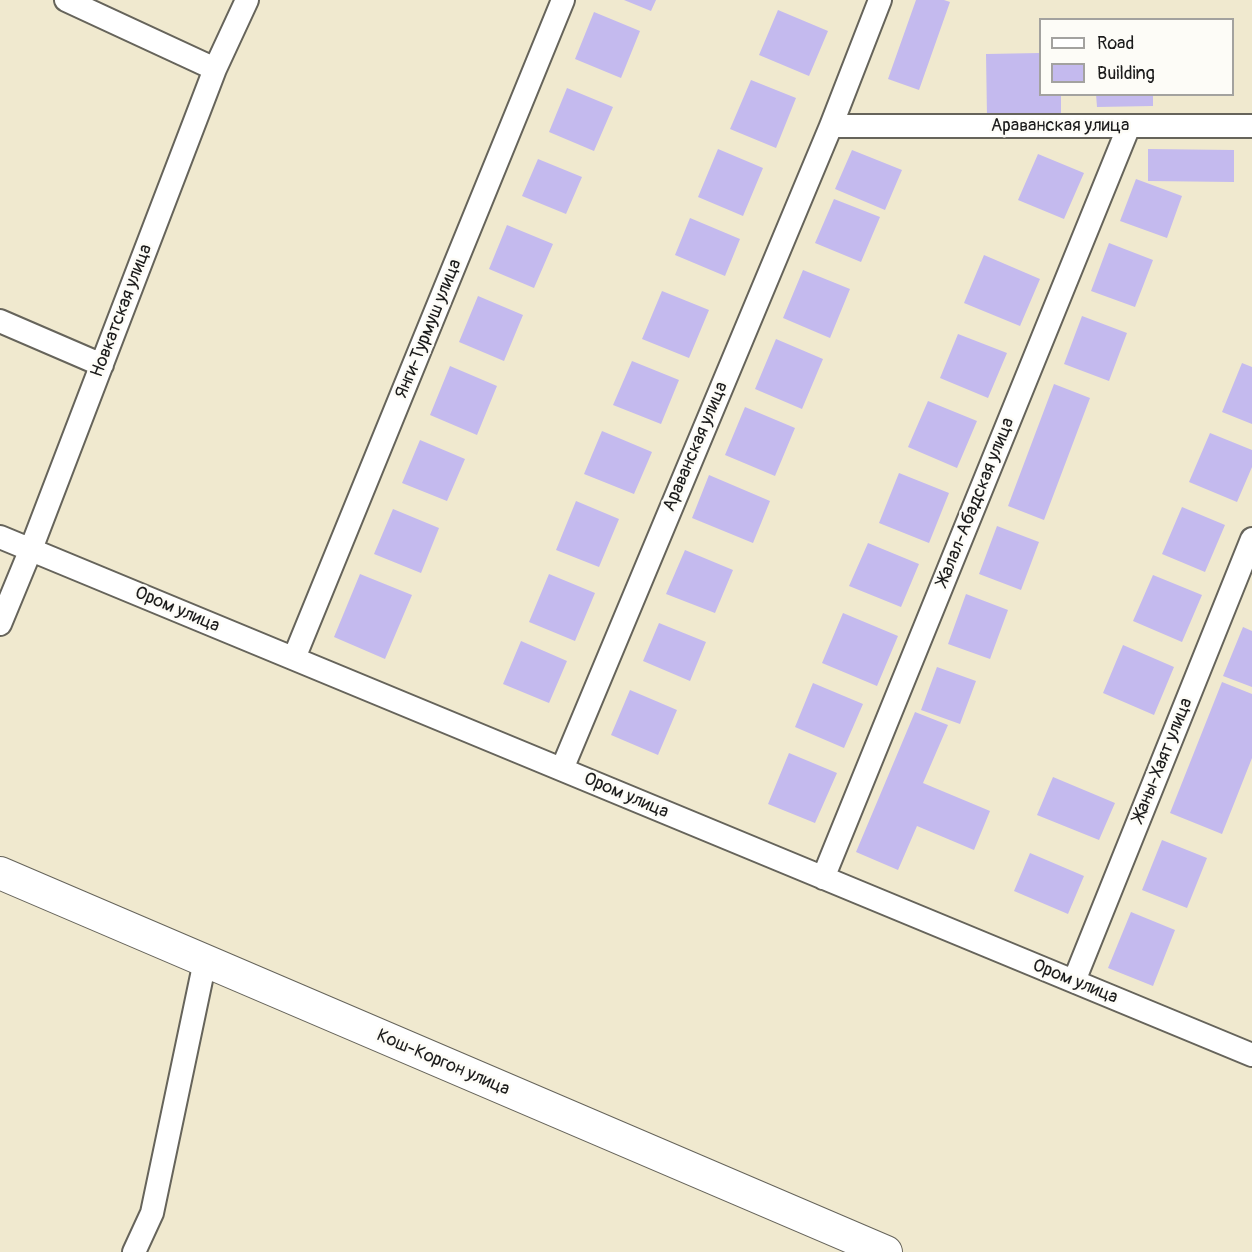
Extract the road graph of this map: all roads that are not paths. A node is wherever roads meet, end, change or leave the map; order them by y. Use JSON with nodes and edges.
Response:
{"nodes":[{"id":1,"x":66,"y":0,"type":"edge"},
{"id":2,"x":246,"y":0,"type":"edge"},
{"id":3,"x":563,"y":0,"type":"edge"},
{"id":4,"x":880,"y":0,"type":"edge"},
{"id":5,"x":215,"y":69,"type":"junction"},
{"id":6,"x":831,"y":126,"type":"junction"},
{"id":7,"x":1129,"y":126,"type":"junction"},
{"id":8,"x":1252,"y":126,"type":"edge"},
{"id":9,"x":0,"y":321,"type":"edge"},
{"id":10,"x":102,"y":365,"type":"junction"},
{"id":11,"x":0,"y":537,"type":"edge"},
{"id":12,"x":1252,"y":539,"type":"edge"},
{"id":13,"x":31,"y":549,"type":"junction"},
{"id":14,"x":0,"y":624,"type":"edge"},
{"id":15,"x":294,"y":658,"type":"junction"},
{"id":16,"x":562,"y":769,"type":"junction"},
{"id":17,"x":0,"y":873,"type":"edge"},
{"id":18,"x":823,"y":878,"type":"junction"},
{"id":19,"x":204,"y":961,"type":"junction"},
{"id":20,"x":1074,"y":981,"type":"junction"},
{"id":21,"x":1252,"y":1055,"type":"edge"},
{"id":22,"x":134,"y":1252,"type":"edge"},
{"id":23,"x":886,"y":1252,"type":"edge"}],
"edges":[{"from":1,"to":5,"type":"street"},
{"from":2,"to":5,"type":"street","name":"Новкатская улица"},
{"from":3,"to":15,"type":"street","name":"Янги-Турмуш улица"},
{"from":4,"to":6,"type":"street","name":"Араванская улица"},
{"from":5,"to":10,"type":"street","name":"Новкатская улица"},
{"from":6,"to":7,"type":"street","name":"Араванская улица"},
{"from":6,"to":16,"type":"street","name":"Араванская улица"},
{"from":7,"to":8,"type":"street","name":"Араванская улица"},
{"from":7,"to":18,"type":"street","name":"Жалал-Абадская улица"},
{"from":9,"to":10,"type":"street"},
{"from":10,"to":13,"type":"street","name":"Новкатская улица"},
{"from":11,"to":13,"type":"street","name":"Ором улица"},
{"from":12,"to":20,"type":"street","name":"Жаны-Хаят улица"},
{"from":13,"to":14,"type":"street","name":"Новкатская улица"},
{"from":13,"to":15,"type":"street","name":"Ором улица"},
{"from":15,"to":16,"type":"street","name":"Ором улица"},
{"from":16,"to":18,"type":"street","name":"Ором улица"},
{"from":17,"to":19,"type":"street","name":"Кош-Коргон улица"},
{"from":18,"to":20,"type":"street","name":"Ором улица"},
{"from":19,"to":22,"type":"street"},
{"from":19,"to":23,"type":"street","name":"Кош-Коргон улица"},
{"from":20,"to":21,"type":"street","name":"Ором улица"}]}
